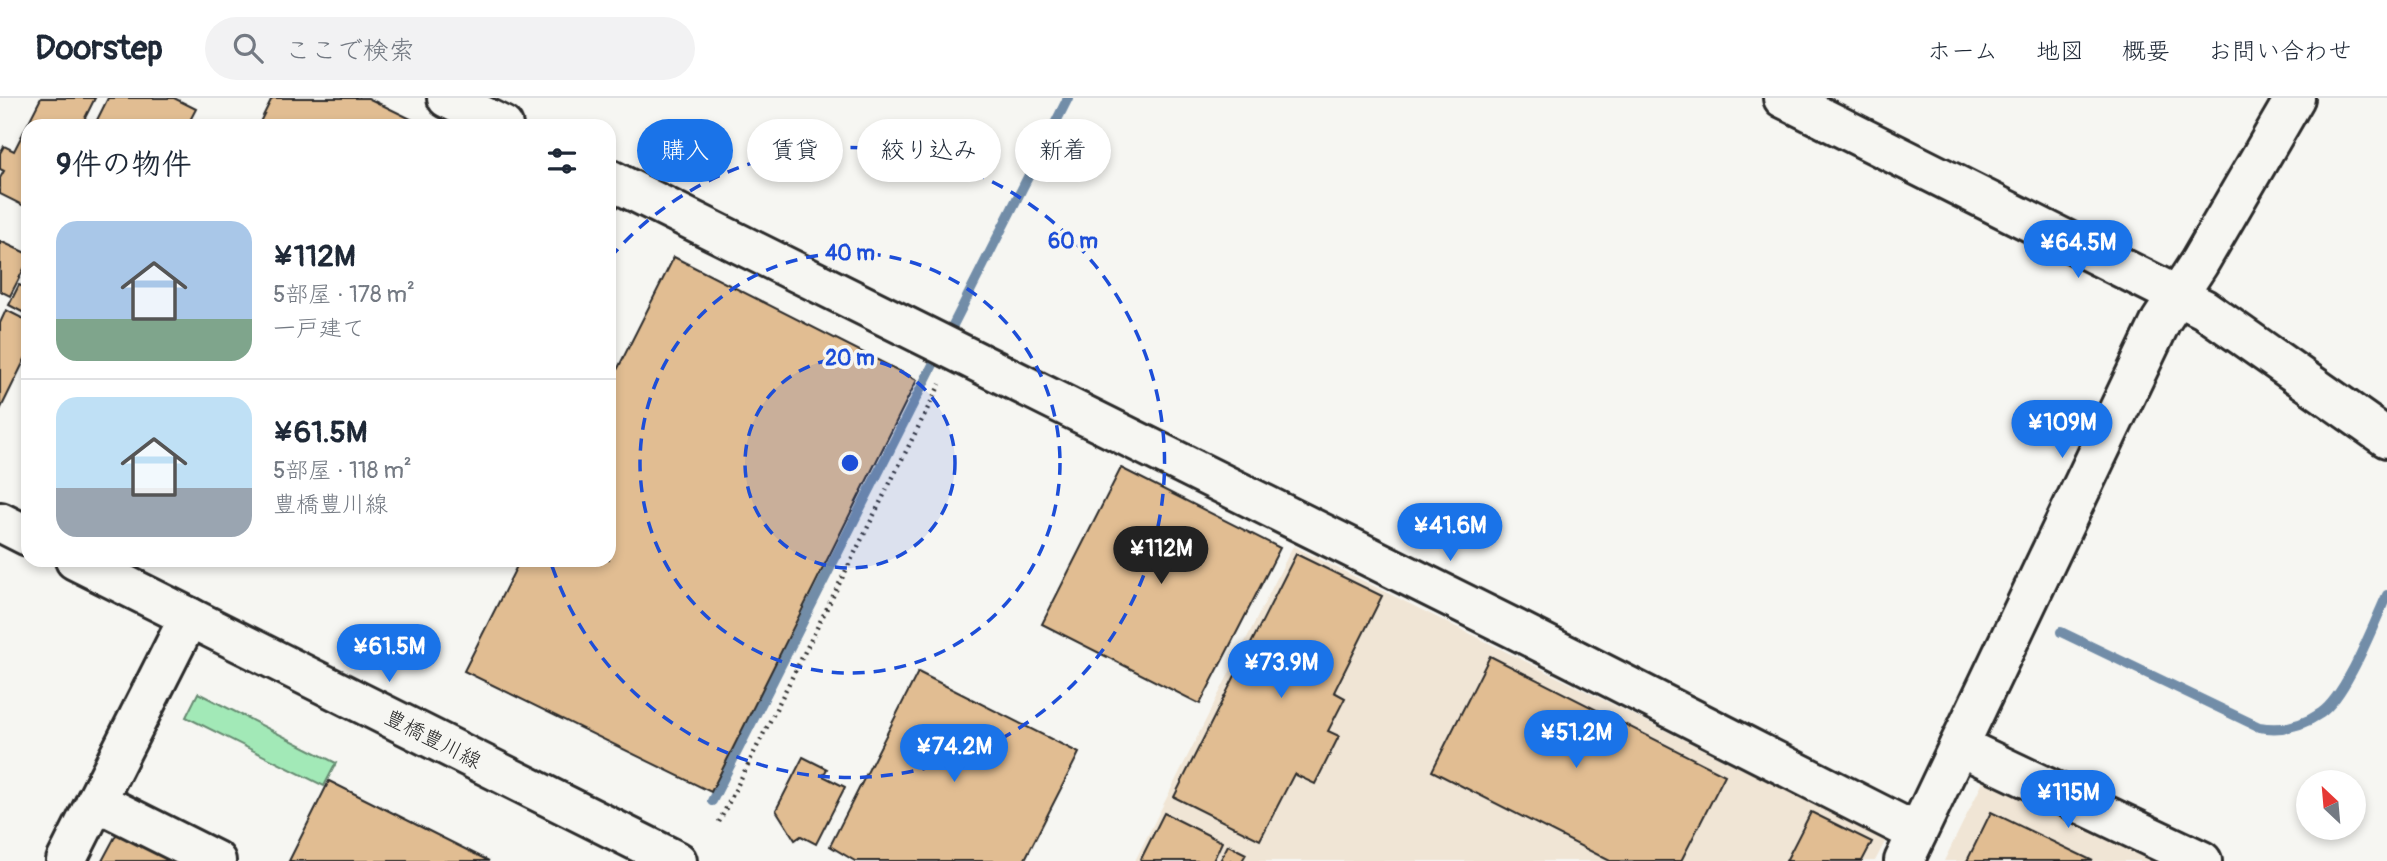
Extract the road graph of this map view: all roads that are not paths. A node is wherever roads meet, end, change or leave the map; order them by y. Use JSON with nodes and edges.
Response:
{"nodes":[{"id":1,"x":447,"y":98,"type":"edge"},
{"id":2,"x":1783,"y":98,"type":"edge"},
{"id":3,"x":2295,"y":98,"type":"edge"},
{"id":4,"x":489,"y":119,"type":"edge"},
{"id":5,"x":616,"y":182,"type":"edge"},
{"id":6,"x":2177,"y":296,"type":"junction"},
{"id":7,"x":2387,"y":438,"type":"edge"},
{"id":8,"x":0,"y":523,"type":"edge"},
{"id":9,"x":21,"y":533,"type":"edge"},
{"id":10,"x":89,"y":567,"type":"edge"},
{"id":11,"x":189,"y":617,"type":"junction"},
{"id":12,"x":1959,"y":746,"type":"junction"},
{"id":13,"x":96,"y":801,"type":"junction"},
{"id":14,"x":1910,"y":847,"type":"edge"},
{"id":15,"x":66,"y":861,"type":"edge"},
{"id":16,"x":216,"y":861,"type":"edge"},
{"id":17,"x":677,"y":861,"type":"edge"},
{"id":18,"x":2202,"y":861,"type":"edge"}],
"edges":[{"from":1,"to":4,"type":"street"},
{"from":2,"to":6,"type":"street"},
{"from":3,"to":6,"type":"street"},
{"from":5,"to":14,"type":"street"},
{"from":6,"to":7,"type":"street"},
{"from":6,"to":12,"type":"street"},
{"from":8,"to":9,"type":"street"},
{"from":10,"to":11,"type":"street","name":"豊橋豊川線"},
{"from":11,"to":13,"type":"street"},
{"from":11,"to":17,"type":"street","name":"豊橋豊川線"},
{"from":12,"to":14,"type":"street"},
{"from":12,"to":18,"type":"street"},
{"from":13,"to":15,"type":"street"},
{"from":13,"to":16,"type":"street"}]}
